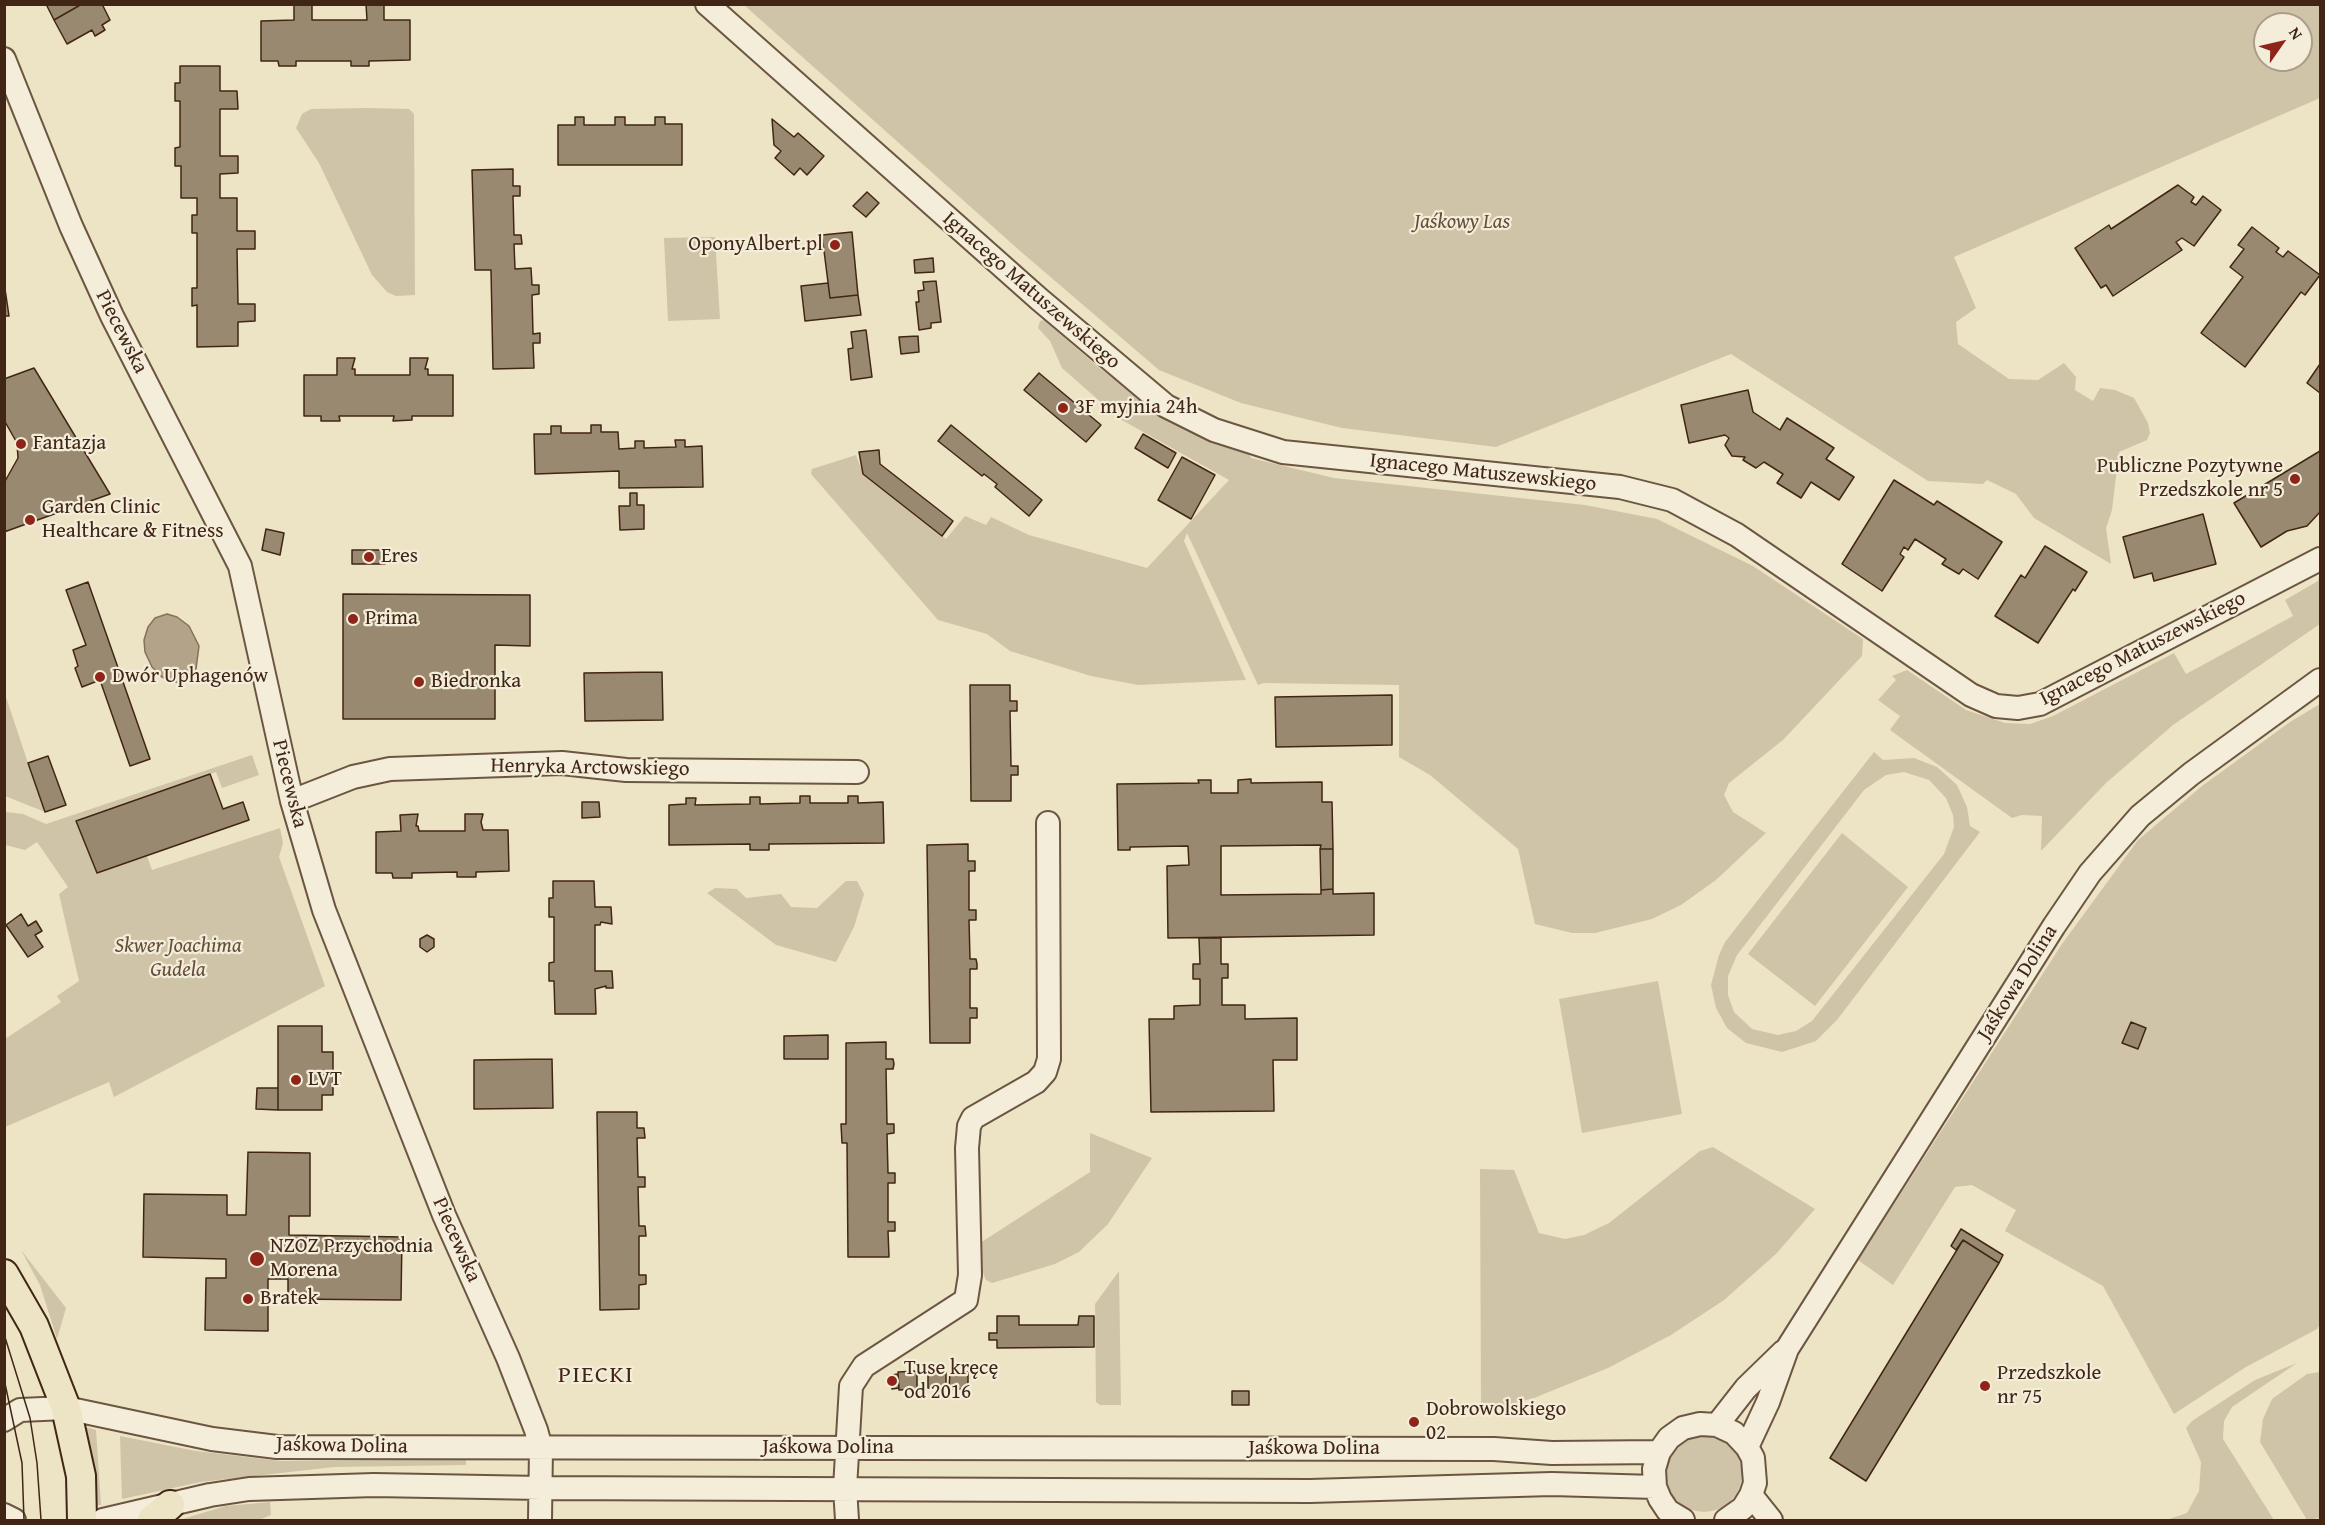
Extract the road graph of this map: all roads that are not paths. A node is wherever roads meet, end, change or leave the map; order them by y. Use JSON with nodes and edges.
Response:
{"nodes":[{"id":1,"x":707,"y":4,"type":"edge"},
{"id":2,"x":4,"y":59,"type":"edge"},
{"id":3,"x":2320,"y":559,"type":"edge"},
{"id":4,"x":2320,"y":680,"type":"edge"},
{"id":5,"x":857,"y":772,"type":"dead end"},
{"id":6,"x":292,"y":801,"type":"junction"},
{"id":7,"x":1048,"y":823,"type":"dead end"},
{"id":8,"x":4,"y":1274,"type":"edge"},
{"id":9,"x":1787,"y":1349,"type":"junction"},
{"id":10,"x":66,"y":1408,"type":"junction"},
{"id":11,"x":4,"y":1420,"type":"edge"},
{"id":12,"x":1717,"y":1425,"type":"junction"},
{"id":13,"x":846,"y":1447,"type":"junction"},
{"id":14,"x":1747,"y":1447,"type":"junction"},
{"id":15,"x":541,"y":1448,"type":"junction"},
{"id":16,"x":1659,"y":1452,"type":"junction"},
{"id":17,"x":1655,"y":1487,"type":"junction"},
{"id":18,"x":541,"y":1488,"type":"junction"},
{"id":19,"x":845,"y":1488,"type":"junction"},
{"id":20,"x":1751,"y":1496,"type":"junction"},
{"id":21,"x":161,"y":1513,"type":"edge"},
{"id":22,"x":4,"y":1515,"type":"edge"},
{"id":23,"x":14,"y":1521,"type":"edge"},
{"id":24,"x":82,"y":1521,"type":"edge"},
{"id":25,"x":103,"y":1521,"type":"edge"},
{"id":26,"x":540,"y":1521,"type":"edge"},
{"id":27,"x":847,"y":1521,"type":"edge"},
{"id":28,"x":1683,"y":1521,"type":"edge"},
{"id":29,"x":1726,"y":1521,"type":"edge"},
{"id":30,"x":1771,"y":1521,"type":"edge"}],
"edges":[{"from":1,"to":3,"type":"street","name":"Ignacego Matuszewskiego"},
{"from":2,"to":6,"type":"street","name":"Piecewska"},
{"from":4,"to":9,"type":"street","name":"Jaśkowa Dolina"},
{"from":5,"to":6,"type":"street","name":"Henryka Arctowskiego"},
{"from":6,"to":15,"type":"street","name":"Piecewska"},
{"from":7,"to":13,"type":"street"},
{"from":8,"to":10,"type":"main road"},
{"from":9,"to":12,"type":"street","name":"Jaśkowa Dolina"},
{"from":9,"to":14,"type":"street","name":"Jaśkowa Dolina"},
{"from":10,"to":11,"type":"street","name":"Jaśkowa Dolina"},
{"from":10,"to":15,"type":"street","name":"Jaśkowa Dolina"},
{"from":10,"to":24,"type":"main road"},
{"from":12,"to":14,"type":"street"},
{"from":12,"to":16,"type":"street"},
{"from":13,"to":15,"type":"street","name":"Jaśkowa Dolina"},
{"from":13,"to":16,"type":"street","name":"Jaśkowa Dolina"},
{"from":13,"to":19,"type":"street"},
{"from":14,"to":20,"type":"street"},
{"from":15,"to":18,"type":"street","name":"Piecewska"},
{"from":16,"to":17,"type":"street"},
{"from":17,"to":19,"type":"street","name":"Jaśkowa Dolina"},
{"from":17,"to":28,"type":"street"},
{"from":18,"to":19,"type":"street","name":"Jaśkowa Dolina"},
{"from":18,"to":21,"type":"street","name":"Jaśkowa Dolina"},
{"from":18,"to":26,"type":"street","name":"Piecewska"},
{"from":19,"to":27,"type":"street"},
{"from":20,"to":29,"type":"street"},
{"from":20,"to":30,"type":"street"},
{"from":21,"to":25,"type":"street","name":"Jaśkowa Dolina"},
{"from":22,"to":23,"type":"street"}]}
